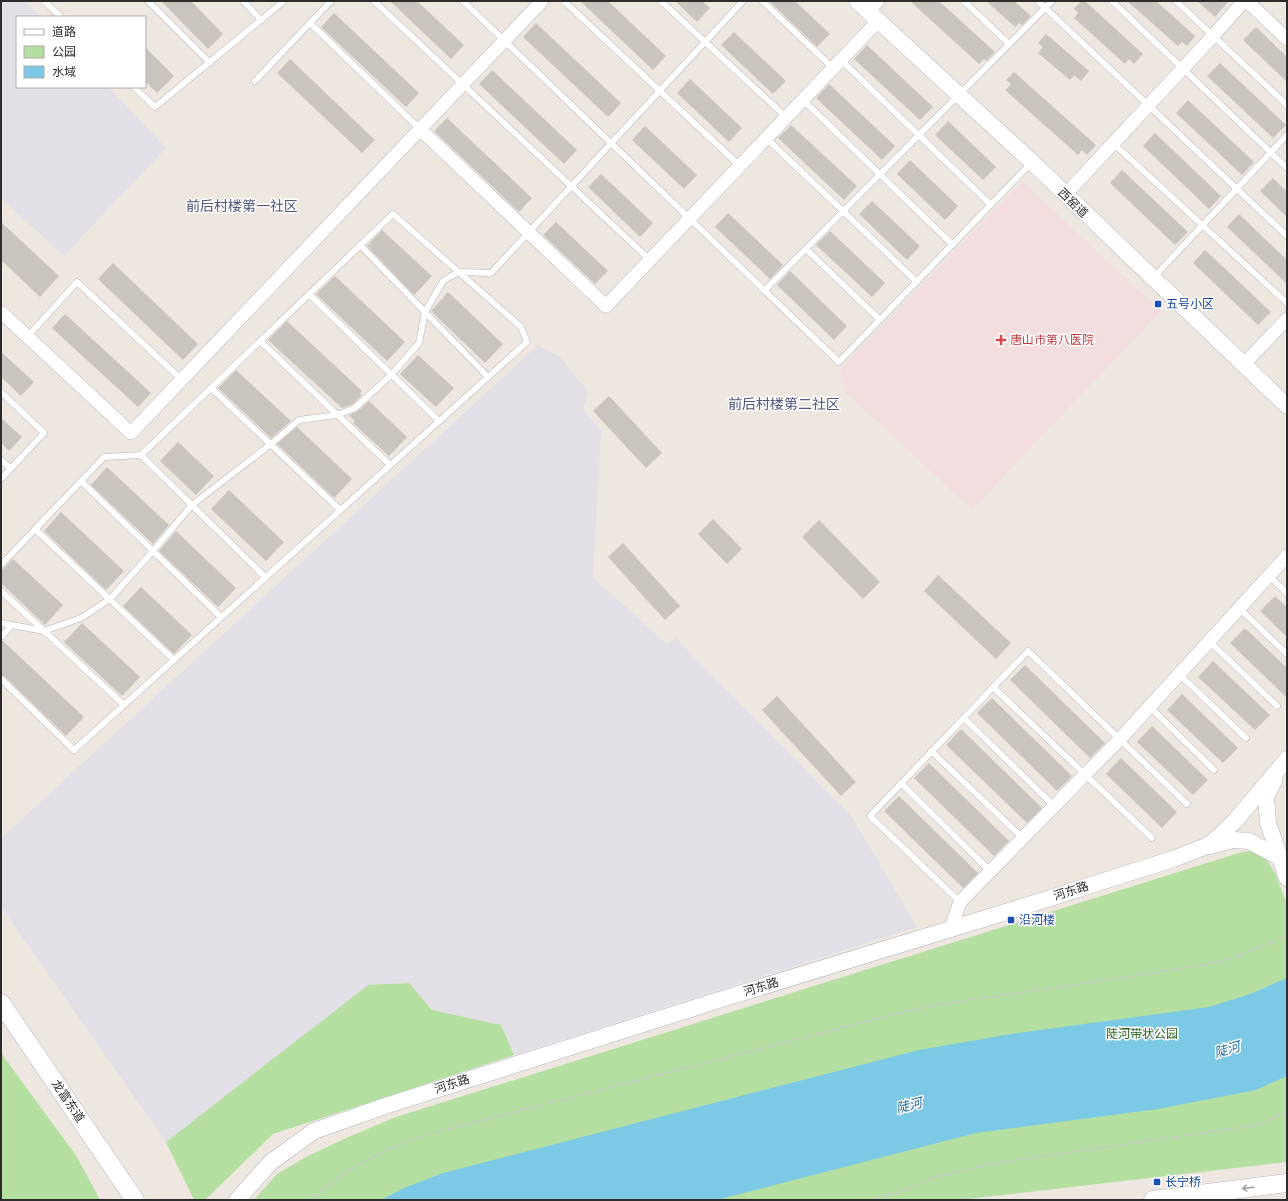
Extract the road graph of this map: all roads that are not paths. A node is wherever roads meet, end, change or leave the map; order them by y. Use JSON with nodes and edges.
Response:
{"nodes":[{"id":1,"x":148,"y":1,"type":"edge"},
{"id":2,"x":243,"y":1,"type":"edge"},
{"id":3,"x":284,"y":1,"type":"edge"},
{"id":4,"x":331,"y":1,"type":"edge"},
{"id":5,"x":374,"y":1,"type":"edge"},
{"id":6,"x":463,"y":1,"type":"edge"},
{"id":7,"x":542,"y":1,"type":"edge"},
{"id":8,"x":564,"y":1,"type":"edge"},
{"id":9,"x":661,"y":1,"type":"edge"},
{"id":10,"x":743,"y":1,"type":"edge"},
{"id":11,"x":762,"y":1,"type":"edge"},
{"id":12,"x":964,"y":1,"type":"edge"},
{"id":13,"x":1038,"y":1,"type":"edge"},
{"id":14,"x":1052,"y":1,"type":"edge"},
{"id":15,"x":1112,"y":1,"type":"edge"},
{"id":16,"x":1176,"y":1,"type":"edge"},
{"id":17,"x":1246,"y":1,"type":"edge"},
{"id":18,"x":48,"y":2,"type":"edge"},
{"id":19,"x":870,"y":8,"type":"edge"},
{"id":20,"x":1045,"y":8,"type":"junction"},
{"id":21,"x":60,"y":16,"type":"edge"},
{"id":22,"x":261,"y":20,"type":"junction"},
{"id":23,"x":310,"y":23,"type":"junction"},
{"id":24,"x":1213,"y":36,"type":"junction"},
{"id":25,"x":1287,"y":39,"type":"edge"},
{"id":26,"x":504,"y":41,"type":"junction"},
{"id":27,"x":705,"y":42,"type":"junction"},
{"id":28,"x":1009,"y":44,"type":"junction"},
{"id":29,"x":210,"y":63,"type":"junction"},
{"id":30,"x":837,"y":64,"type":"junction"},
{"id":31,"x":1183,"y":68,"type":"junction"},
{"id":32,"x":255,"y":81,"type":"dead end"},
{"id":33,"x":463,"y":84,"type":"junction"},
{"id":34,"x":135,"y":88,"type":"edge"},
{"id":35,"x":660,"y":91,"type":"junction"},
{"id":36,"x":959,"y":94,"type":"junction"},
{"id":37,"x":803,"y":100,"type":"junction"},
{"id":38,"x":1148,"y":105,"type":"junction"},
{"id":39,"x":1287,"y":106,"type":"edge"},
{"id":40,"x":786,"y":118,"type":"junction"},
{"id":41,"x":420,"y":129,"type":"junction"},
{"id":42,"x":919,"y":135,"type":"junction"},
{"id":43,"x":1287,"y":135,"type":"edge"},
{"id":44,"x":766,"y":138,"type":"junction"},
{"id":45,"x":611,"y":143,"type":"junction"},
{"id":46,"x":1113,"y":143,"type":"junction"},
{"id":47,"x":1270,"y":152,"type":"junction"},
{"id":48,"x":1032,"y":162,"type":"junction"},
{"id":49,"x":740,"y":166,"type":"junction"},
{"id":50,"x":1287,"y":168,"type":"edge"},
{"id":51,"x":880,"y":174,"type":"junction"},
{"id":52,"x":571,"y":186,"type":"junction"},
{"id":53,"x":1236,"y":188,"type":"junction"},
{"id":54,"x":1065,"y":195,"type":"junction"},
{"id":55,"x":991,"y":205,"type":"junction"},
{"id":56,"x":843,"y":211,"type":"junction"},
{"id":57,"x":690,"y":218,"type":"junction"},
{"id":58,"x":1202,"y":225,"type":"junction"},
{"id":59,"x":529,"y":232,"type":"junction"},
{"id":60,"x":1287,"y":236,"type":"edge"},
{"id":61,"x":953,"y":245,"type":"junction"},
{"id":62,"x":360,"y":246,"type":"junction"},
{"id":63,"x":806,"y":249,"type":"junction"},
{"id":64,"x":650,"y":260,"type":"junction"},
{"id":65,"x":458,"y":272,"type":"junction"},
{"id":66,"x":1153,"y":278,"type":"junction"},
{"id":67,"x":917,"y":282,"type":"junction"},
{"id":68,"x":765,"y":290,"type":"junction"},
{"id":69,"x":309,"y":294,"type":"junction"},
{"id":70,"x":1287,"y":303,"type":"edge"},
{"id":71,"x":1,"y":312,"type":"edge"},
{"id":72,"x":425,"y":312,"type":"junction"},
{"id":73,"x":880,"y":320,"type":"junction"},
{"id":74,"x":1286,"y":322,"type":"edge"},
{"id":75,"x":28,"y":336,"type":"junction"},
{"id":76,"x":260,"y":341,"type":"junction"},
{"id":77,"x":1243,"y":365,"type":"junction"},
{"id":78,"x":391,"y":375,"type":"junction"},
{"id":79,"x":488,"y":377,"type":"junction"},
{"id":80,"x":182,"y":380,"type":"junction"},
{"id":81,"x":211,"y":388,"type":"junction"},
{"id":82,"x":1,"y":392,"type":"edge"},
{"id":83,"x":1287,"y":406,"type":"edge"},
{"id":84,"x":337,"y":415,"type":"junction"},
{"id":85,"x":439,"y":421,"type":"junction"},
{"id":86,"x":271,"y":444,"type":"junction"},
{"id":87,"x":141,"y":455,"type":"junction"},
{"id":88,"x":1,"y":460,"type":"edge"},
{"id":89,"x":390,"y":465,"type":"junction"},
{"id":90,"x":10,"y":468,"type":"junction"},
{"id":91,"x":1,"y":478,"type":"edge"},
{"id":92,"x":81,"y":482,"type":"junction"},
{"id":93,"x":192,"y":505,"type":"junction"},
{"id":94,"x":340,"y":510,"type":"junction"},
{"id":95,"x":35,"y":529,"type":"junction"},
{"id":96,"x":153,"y":551,"type":"junction"},
{"id":97,"x":1287,"y":556,"type":"edge"},
{"id":98,"x":1,"y":565,"type":"edge"},
{"id":99,"x":1269,"y":576,"type":"junction"},
{"id":100,"x":265,"y":577,"type":"junction"},
{"id":101,"x":1,"y":591,"type":"edge"},
{"id":102,"x":1287,"y":593,"type":"edge"},
{"id":103,"x":110,"y":599,"type":"junction"},
{"id":104,"x":1239,"y":608,"type":"junction"},
{"id":105,"x":221,"y":617,"type":"junction"},
{"id":106,"x":1,"y":623,"type":"edge"},
{"id":107,"x":12,"y":625,"type":"junction"},
{"id":108,"x":44,"y":631,"type":"junction"},
{"id":109,"x":1,"y":637,"type":"edge"},
{"id":110,"x":1209,"y":641,"type":"junction"},
{"id":111,"x":1287,"y":654,"type":"edge"},
{"id":112,"x":174,"y":660,"type":"junction"},
{"id":113,"x":1179,"y":674,"type":"junction"},
{"id":114,"x":1,"y":679,"type":"edge"},
{"id":115,"x":993,"y":687,"type":"junction"},
{"id":116,"x":124,"y":705,"type":"junction"},
{"id":117,"x":1277,"y":706,"type":"dead end"},
{"id":118,"x":1150,"y":707,"type":"junction"},
{"id":119,"x":964,"y":718,"type":"junction"},
{"id":120,"x":1246,"y":738,"type":"dead end"},
{"id":121,"x":1120,"y":739,"type":"junction"},
{"id":122,"x":932,"y":751,"type":"junction"},
{"id":123,"x":1284,"y":764,"type":"edge"},
{"id":124,"x":1214,"y":770,"type":"dead end"},
{"id":125,"x":1085,"y":774,"type":"junction"},
{"id":126,"x":901,"y":783,"type":"junction"},
{"id":127,"x":1187,"y":804,"type":"dead end"},
{"id":128,"x":1054,"y":806,"type":"junction"},
{"id":129,"x":1023,"y":838,"type":"junction"},
{"id":130,"x":1152,"y":838,"type":"dead end"},
{"id":131,"x":1204,"y":847,"type":"junction"},
{"id":132,"x":1279,"y":857,"type":"junction"},
{"id":133,"x":990,"y":871,"type":"junction"},
{"id":134,"x":1287,"y":878,"type":"edge"},
{"id":135,"x":960,"y":902,"type":"junction"},
{"id":136,"x":951,"y":928,"type":"junction"},
{"id":137,"x":1,"y":1003,"type":"edge"},
{"id":138,"x":1287,"y":1183,"type":"edge"},
{"id":139,"x":135,"y":1200,"type":"edge"},
{"id":140,"x":237,"y":1200,"type":"edge"},
{"id":141,"x":1153,"y":1200,"type":"edge"}],
"edges":[{"from":1,"to":29,"type":"lane"},
{"from":2,"to":22,"type":"lane"},
{"from":3,"to":22,"type":"lane"},
{"from":4,"to":23,"type":"lane"},
{"from":5,"to":33,"type":"lane"},
{"from":6,"to":26,"type":"lane"},
{"from":7,"to":26,"type":"street"},
{"from":8,"to":35,"type":"lane"},
{"from":9,"to":27,"type":"lane"},
{"from":10,"to":27,"type":"lane"},
{"from":11,"to":30,"type":"lane"},
{"from":12,"to":28,"type":"lane"},
{"from":13,"to":20,"type":"lane"},
{"from":14,"to":20,"type":"lane"},
{"from":15,"to":31,"type":"lane"},
{"from":16,"to":24,"type":"lane"},
{"from":17,"to":24,"type":"street"},
{"from":17,"to":25,"type":"street"},
{"from":18,"to":21,"type":"lane"},
{"from":19,"to":30,"type":"street"},
{"from":19,"to":36,"type":"street","name":"西窑道"},
{"from":20,"to":28,"type":"lane"},
{"from":20,"to":38,"type":"lane"},
{"from":22,"to":29,"type":"lane"},
{"from":23,"to":32,"type":"lane"},
{"from":23,"to":41,"type":"lane"},
{"from":24,"to":31,"type":"street"},
{"from":24,"to":39,"type":"lane"},
{"from":26,"to":33,"type":"street"},
{"from":26,"to":45,"type":"lane"},
{"from":27,"to":35,"type":"lane"},
{"from":27,"to":40,"type":"lane"},
{"from":28,"to":36,"type":"lane"},
{"from":29,"to":34,"type":"lane"},
{"from":30,"to":37,"type":"street"},
{"from":30,"to":42,"type":"lane"},
{"from":31,"to":38,"type":"street"},
{"from":31,"to":47,"type":"lane"},
{"from":33,"to":41,"type":"street"},
{"from":33,"to":52,"type":"lane"},
{"from":35,"to":45,"type":"lane"},
{"from":35,"to":49,"type":"lane"},
{"from":36,"to":42,"type":"lane"},
{"from":36,"to":48,"type":"street","name":"西窑道"},
{"from":37,"to":40,"type":"street"},
{"from":37,"to":51,"type":"lane"},
{"from":38,"to":46,"type":"street"},
{"from":38,"to":53,"type":"lane"},
{"from":40,"to":44,"type":"street"},
{"from":41,"to":59,"type":"street"},
{"from":41,"to":80,"type":"street"},
{"from":42,"to":51,"type":"lane"},
{"from":42,"to":55,"type":"lane"},
{"from":43,"to":47,"type":"lane"},
{"from":44,"to":49,"type":"street"},
{"from":44,"to":56,"type":"lane"},
{"from":45,"to":52,"type":"lane"},
{"from":45,"to":57,"type":"lane"},
{"from":46,"to":54,"type":"street"},
{"from":46,"to":58,"type":"lane"},
{"from":47,"to":50,"type":"lane"},
{"from":47,"to":53,"type":"lane"},
{"from":48,"to":54,"type":"street","name":"西窑道"},
{"from":48,"to":55,"type":"lane"},
{"from":49,"to":57,"type":"street"},
{"from":51,"to":56,"type":"lane"},
{"from":51,"to":61,"type":"lane"},
{"from":52,"to":59,"type":"lane"},
{"from":52,"to":64,"type":"lane"},
{"from":53,"to":58,"type":"lane"},
{"from":53,"to":60,"type":"lane"},
{"from":54,"to":66,"type":"street","name":"西窑道"},
{"from":55,"to":61,"type":"lane"},
{"from":56,"to":63,"type":"lane"},
{"from":56,"to":67,"type":"lane"},
{"from":57,"to":64,"type":"street"},
{"from":57,"to":68,"type":"lane"},
{"from":58,"to":66,"type":"lane"},
{"from":58,"to":70,"type":"lane"},
{"from":59,"to":64,"type":"street"},
{"from":59,"to":65,"type":"lane"},
{"from":61,"to":67,"type":"lane"},
{"from":62,"to":65,"type":"lane"},
{"from":62,"to":69,"type":"lane"},
{"from":62,"to":72,"type":"lane"},
{"from":63,"to":68,"type":"lane"},
{"from":63,"to":73,"type":"lane"},
{"from":65,"to":72,"type":"lane"},
{"from":65,"to":79,"type":"lane"},
{"from":66,"to":77,"type":"street","name":"西窑道"},
{"from":67,"to":73,"type":"lane"},
{"from":68,"to":73,"type":"lane"},
{"from":69,"to":76,"type":"lane"},
{"from":69,"to":78,"type":"lane"},
{"from":71,"to":75,"type":"street"},
{"from":72,"to":78,"type":"lane"},
{"from":72,"to":79,"type":"lane"},
{"from":74,"to":77,"type":"street"},
{"from":75,"to":80,"type":"street"},
{"from":75,"to":80,"type":"lane"},
{"from":76,"to":81,"type":"lane"},
{"from":76,"to":84,"type":"lane"},
{"from":77,"to":83,"type":"street","name":"西窑道"},
{"from":78,"to":84,"type":"lane"},
{"from":78,"to":85,"type":"lane"},
{"from":79,"to":85,"type":"lane"},
{"from":81,"to":86,"type":"lane"},
{"from":81,"to":87,"type":"lane"},
{"from":82,"to":90,"type":"lane"},
{"from":84,"to":86,"type":"lane"},
{"from":84,"to":89,"type":"lane"},
{"from":85,"to":89,"type":"lane"},
{"from":86,"to":93,"type":"lane"},
{"from":86,"to":94,"type":"lane"},
{"from":87,"to":92,"type":"lane"},
{"from":87,"to":93,"type":"lane"},
{"from":88,"to":90,"type":"lane"},
{"from":89,"to":94,"type":"lane"},
{"from":90,"to":91,"type":"lane"},
{"from":92,"to":95,"type":"lane"},
{"from":92,"to":96,"type":"lane"},
{"from":93,"to":96,"type":"lane"},
{"from":93,"to":100,"type":"lane"},
{"from":94,"to":100,"type":"lane"},
{"from":95,"to":98,"type":"lane"},
{"from":95,"to":103,"type":"lane"},
{"from":96,"to":103,"type":"lane"},
{"from":96,"to":105,"type":"lane"},
{"from":97,"to":99,"type":"street"},
{"from":99,"to":102,"type":"lane"},
{"from":99,"to":104,"type":"street"},
{"from":100,"to":105,"type":"lane"},
{"from":101,"to":108,"type":"lane"},
{"from":103,"to":108,"type":"lane"},
{"from":103,"to":112,"type":"lane"},
{"from":104,"to":110,"type":"street"},
{"from":104,"to":111,"type":"lane"},
{"from":105,"to":112,"type":"lane"},
{"from":106,"to":107,"type":"lane"},
{"from":107,"to":108,"type":"lane"},
{"from":107,"to":109,"type":"lane"},
{"from":108,"to":116,"type":"lane"},
{"from":110,"to":113,"type":"street"},
{"from":110,"to":117,"type":"lane"},
{"from":112,"to":116,"type":"lane"},
{"from":113,"to":118,"type":"street"},
{"from":113,"to":120,"type":"lane"},
{"from":114,"to":116,"type":"lane"},
{"from":115,"to":119,"type":"lane"},
{"from":115,"to":121,"type":"lane"},
{"from":115,"to":125,"type":"lane"},
{"from":118,"to":121,"type":"street"},
{"from":118,"to":124,"type":"lane"},
{"from":119,"to":122,"type":"lane"},
{"from":119,"to":128,"type":"lane"},
{"from":121,"to":125,"type":"street"},
{"from":121,"to":127,"type":"lane"},
{"from":122,"to":126,"type":"lane"},
{"from":122,"to":129,"type":"lane"},
{"from":123,"to":131,"type":"street","name":"河东路"},
{"from":123,"to":132,"type":"street","name":"河东路"},
{"from":125,"to":128,"type":"street"},
{"from":125,"to":130,"type":"lane"},
{"from":126,"to":133,"type":"lane"},
{"from":126,"to":135,"type":"lane"},
{"from":128,"to":129,"type":"street"},
{"from":129,"to":133,"type":"street"},
{"from":131,"to":132,"type":"street"},
{"from":131,"to":136,"type":"street","name":"河东路"},
{"from":132,"to":134,"type":"street","name":"河东路"},
{"from":133,"to":135,"type":"street"},
{"from":135,"to":136,"type":"street"},
{"from":136,"to":140,"type":"street","name":"河东路"},
{"from":137,"to":139,"type":"main road","name":"龙富东道"},
{"from":138,"to":141,"type":"main road","one_way":true}]}
